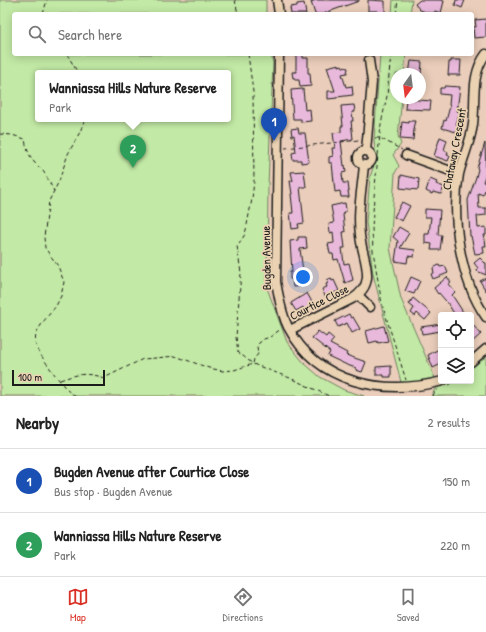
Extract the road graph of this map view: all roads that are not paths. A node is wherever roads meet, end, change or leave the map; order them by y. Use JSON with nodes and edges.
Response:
{"nodes":[{"id":1,"x":277,"y":0,"type":"edge"},
{"id":2,"x":279,"y":12,"type":"edge"},
{"id":3,"x":486,"y":54,"type":"edge"},
{"id":4,"x":279,"y":56,"type":"edge"},
{"id":5,"x":369,"y":60,"type":"dead end"},
{"id":6,"x":406,"y":155,"type":"road end"},
{"id":7,"x":459,"y":174,"type":"junction"},
{"id":8,"x":358,"y":295,"type":"junction"},
{"id":9,"x":370,"y":307,"type":"dead end"},
{"id":10,"x":486,"y":317,"type":"edge"},
{"id":11,"x":286,"y":329,"type":"junction"},
{"id":12,"x":486,"y":349,"type":"edge"},
{"id":13,"x":474,"y":359,"type":"edge"},
{"id":14,"x":438,"y":383,"type":"edge"}],
"edges":[{"from":1,"to":2,"type":"street"},
{"from":3,"to":7,"type":"street","name":"Chataway Crescent"},
{"from":4,"to":11,"type":"street","name":"Bugden Avenue"},
{"from":5,"to":8,"type":"street","name":"Courtice Close"},
{"from":6,"to":7,"type":"street"},
{"from":7,"to":10,"type":"street","name":"Chataway Crescent"},
{"from":8,"to":9,"type":"street","name":"Courtice Close"},
{"from":8,"to":11,"type":"street","name":"Courtice Close"},
{"from":11,"to":14,"type":"street","name":"Bugden Avenue"},
{"from":12,"to":13,"type":"street"}]}
